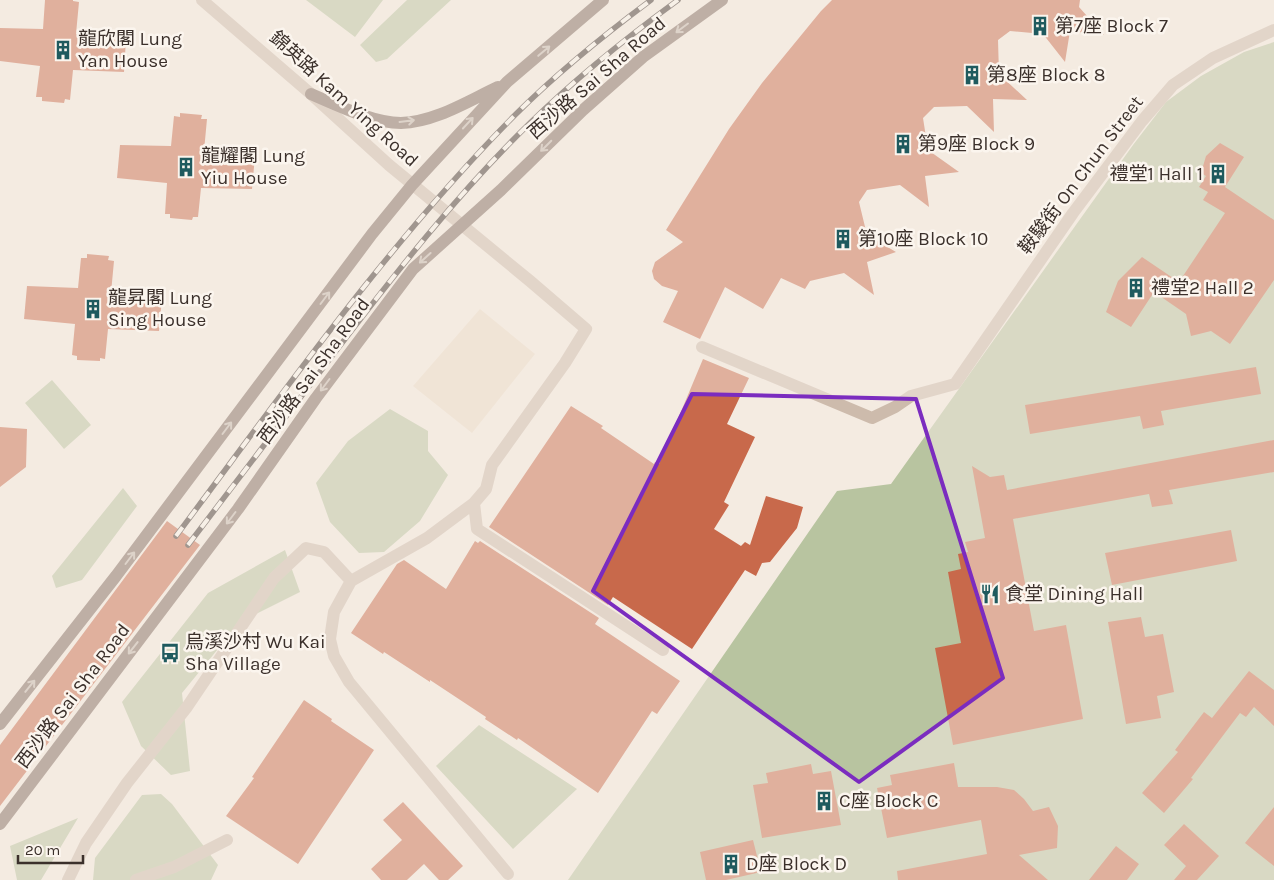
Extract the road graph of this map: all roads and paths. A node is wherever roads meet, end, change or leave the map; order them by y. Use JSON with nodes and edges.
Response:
{"nodes":[{"id":1,"x":202,"y":0,"type":"edge"},
{"id":2,"x":603,"y":0,"type":"edge"},
{"id":3,"x":722,"y":0,"type":"edge"},
{"id":4,"x":1274,"y":30,"type":"edge"},
{"id":5,"x":506,"y":82,"type":"junction"},
{"id":6,"x":311,"y":94,"type":"junction"},
{"id":7,"x":412,"y":185,"type":"junction"},
{"id":8,"x":462,"y":225,"type":"junction"},
{"id":9,"x":702,"y":347,"type":"dead end"},
{"id":10,"x":474,"y":503,"type":"junction"},
{"id":11,"x":351,"y":581,"type":"junction"},
{"id":12,"x":663,"y":650,"type":"dead end"},
{"id":13,"x":0,"y":724,"type":"edge"},
{"id":14,"x":0,"y":824,"type":"edge"},
{"id":15,"x":227,"y":840,"type":"dead end"},
{"id":16,"x":508,"y":874,"type":"dead end"},
{"id":17,"x":68,"y":880,"type":"edge"},
{"id":18,"x":136,"y":880,"type":"edge"}],
"edges":[{"from":1,"to":6,"type":"street","name":"錦英路 Kam Ying Road"},
{"from":5,"to":2,"type":"main road","name":"西沙路 Sai Sha Road","one_way":true},
{"from":3,"to":8,"type":"main road","name":"西沙路 Sai Sha Road","one_way":true},
{"from":4,"to":9,"type":"street","name":"鞍駿街 On Chun Street"},
{"from":6,"to":5,"type":"main road","one_way":true},
{"from":7,"to":5,"type":"main road","name":"西沙路 Sai Sha Road","one_way":true},
{"from":6,"to":7,"type":"street","name":"錦英路 Kam Ying Road"},
{"from":7,"to":8,"type":"street","name":"錦英路 Kam Ying Road"},
{"from":13,"to":7,"type":"main road","name":"西沙路 Sai Sha Road","one_way":true},
{"from":8,"to":10,"type":"street","name":"錦英路 Kam Ying Road"},
{"from":8,"to":14,"type":"main road","name":"西沙路 Sai Sha Road","one_way":true},
{"from":10,"to":11,"type":"street"},
{"from":10,"to":12,"type":"street"},
{"from":11,"to":16,"type":"street"},
{"from":11,"to":17,"type":"street"},
{"from":15,"to":18,"type":"street"}]}
